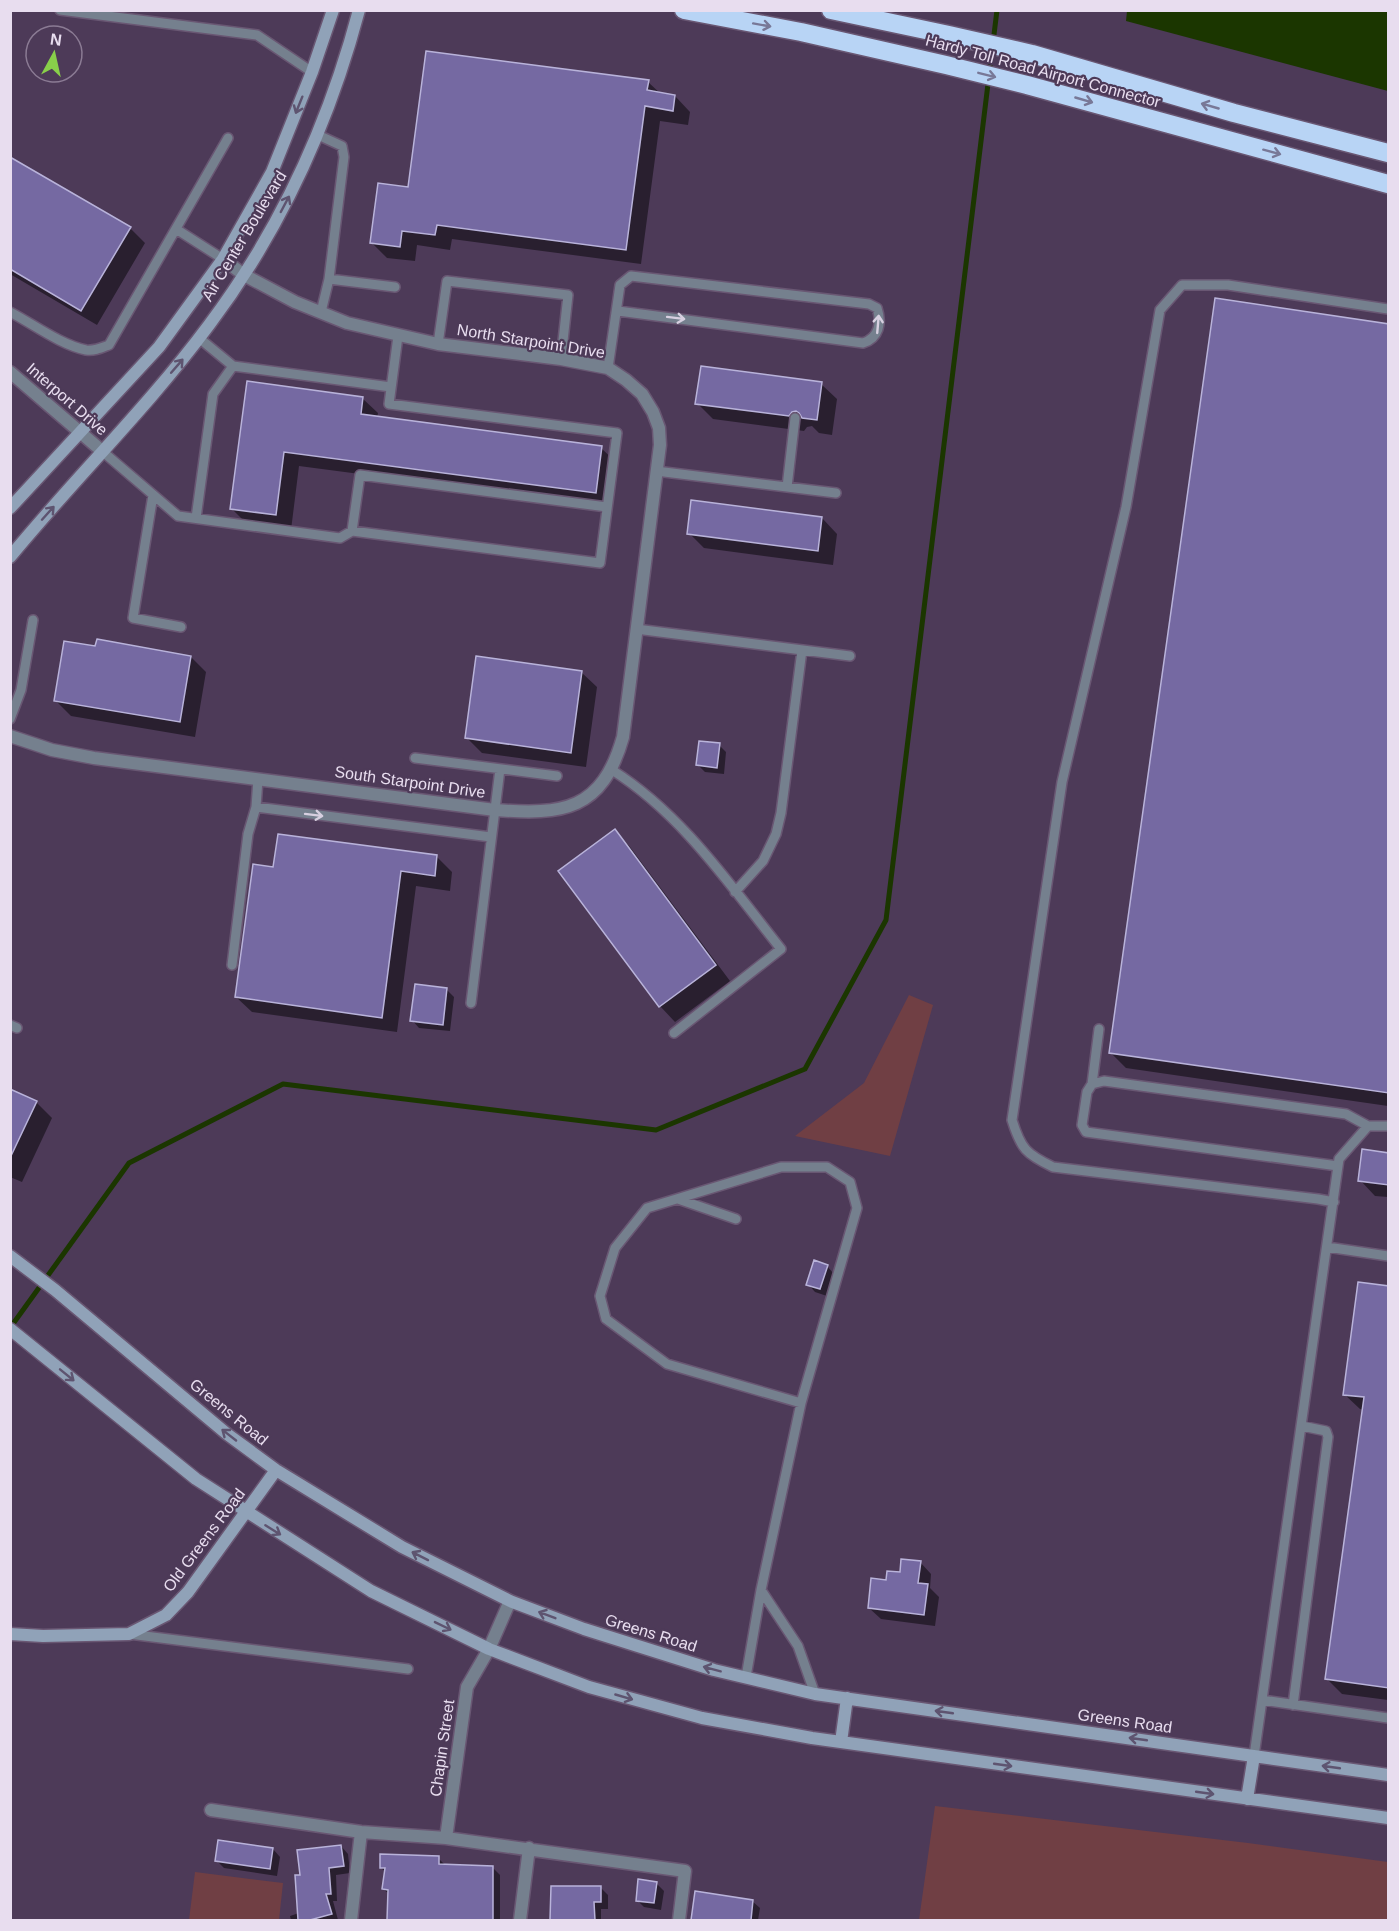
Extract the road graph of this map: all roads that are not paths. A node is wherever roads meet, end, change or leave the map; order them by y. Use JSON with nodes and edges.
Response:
{"nodes":[{"id":1,"x":60,"y":10,"type":"edge"},
{"id":2,"x":333,"y":10,"type":"edge"},
{"id":3,"x":359,"y":10,"type":"edge"},
{"id":4,"x":684,"y":10,"type":"edge"},
{"id":5,"x":831,"y":10,"type":"edge"},
{"id":6,"x":312,"y":72,"type":"junction"},
{"id":7,"x":318,"y":135,"type":"junction"},
{"id":8,"x":228,"y":138,"type":"dead end"},
{"id":9,"x":1389,"y":153,"type":"edge"},
{"id":10,"x":1389,"y":184,"type":"edge"},
{"id":11,"x":176,"y":229,"type":"junction"},
{"id":12,"x":223,"y":259,"type":"junction"},
{"id":13,"x":244,"y":274,"type":"junction"},
{"id":14,"x":329,"y":279,"type":"junction"},
{"id":15,"x":395,"y":287,"type":"dead end"},
{"id":16,"x":1389,"y":309,"type":"edge"},
{"id":17,"x":618,"y":311,"type":"junction"},
{"id":18,"x":10,"y":312,"type":"edge"},
{"id":19,"x":321,"y":312,"type":"junction"},
{"id":20,"x":398,"y":336,"type":"junction"},
{"id":21,"x":199,"y":338,"type":"junction"},
{"id":22,"x":438,"y":344,"type":"junction"},
{"id":23,"x":561,"y":359,"type":"junction"},
{"id":24,"x":232,"y":366,"type":"junction"},
{"id":25,"x":608,"y":368,"type":"junction"},
{"id":26,"x":10,"y":372,"type":"edge"},
{"id":27,"x":391,"y":387,"type":"junction"},
{"id":28,"x":795,"y":418,"type":"dead end"},
{"id":29,"x":81,"y":431,"type":"junction"},
{"id":30,"x":102,"y":451,"type":"junction"},
{"id":31,"x":656,"y":471,"type":"junction"},
{"id":32,"x":788,"y":487,"type":"junction"},
{"id":33,"x":836,"y":493,"type":"dead end"},
{"id":34,"x":153,"y":495,"type":"junction"},
{"id":35,"x":607,"y":507,"type":"junction"},
{"id":36,"x":10,"y":508,"type":"edge"},
{"id":37,"x":196,"y":518,"type":"junction"},
{"id":38,"x":352,"y":531,"type":"junction"},
{"id":39,"x":10,"y":557,"type":"edge"},
{"id":40,"x":640,"y":591,"type":"joint"},
{"id":41,"x":33,"y":620,"type":"dead end"},
{"id":42,"x":181,"y":627,"type":"dead end"},
{"id":43,"x":636,"y":629,"type":"junction"},
{"id":44,"x":802,"y":650,"type":"junction"},
{"id":45,"x":850,"y":656,"type":"dead end"},
{"id":46,"x":10,"y":719,"type":"edge"},
{"id":47,"x":10,"y":736,"type":"edge"},
{"id":48,"x":415,"y":758,"type":"dead end"},
{"id":49,"x":500,"y":769,"type":"junction"},
{"id":50,"x":612,"y":770,"type":"junction"},
{"id":51,"x":557,"y":776,"type":"dead end"},
{"id":52,"x":258,"y":779,"type":"junction"},
{"id":53,"x":256,"y":807,"type":"junction"},
{"id":54,"x":495,"y":810,"type":"junction"},
{"id":55,"x":491,"y":837,"type":"junction"},
{"id":56,"x":735,"y":892,"type":"junction"},
{"id":57,"x":232,"y":965,"type":"dead end"},
{"id":58,"x":471,"y":1003,"type":"dead end"},
{"id":59,"x":1099,"y":1029,"type":"dead end"},
{"id":60,"x":674,"y":1033,"type":"dead end"},
{"id":61,"x":1092,"y":1084,"type":"junction"},
{"id":62,"x":1368,"y":1126,"type":"junction"},
{"id":63,"x":1389,"y":1126,"type":"edge"},
{"id":64,"x":1338,"y":1166,"type":"junction"},
{"id":65,"x":678,"y":1199,"type":"junction"},
{"id":66,"x":1334,"y":1202,"type":"junction"},
{"id":67,"x":736,"y":1219,"type":"dead end"},
{"id":68,"x":1327,"y":1247,"type":"junction"},
{"id":69,"x":10,"y":1256,"type":"edge"},
{"id":70,"x":1389,"y":1256,"type":"edge"},
{"id":71,"x":10,"y":1329,"type":"edge"},
{"id":72,"x":801,"y":1403,"type":"junction"},
{"id":73,"x":1302,"y":1426,"type":"junction"},
{"id":74,"x":276,"y":1470,"type":"junction"},
{"id":75,"x":246,"y":1513,"type":"junction"},
{"id":76,"x":761,"y":1590,"type":"junction"},
{"id":77,"x":510,"y":1601,"type":"junction"},
{"id":78,"x":10,"y":1634,"type":"edge"},
{"id":79,"x":129,"y":1634,"type":"junction"},
{"id":80,"x":489,"y":1649,"type":"junction"},
{"id":81,"x":408,"y":1669,"type":"dead end"},
{"id":82,"x":746,"y":1677,"type":"junction"},
{"id":83,"x":815,"y":1694,"type":"junction"},
{"id":84,"x":847,"y":1698,"type":"junction"},
{"id":85,"x":1262,"y":1700,"type":"junction"},
{"id":86,"x":1293,"y":1704,"type":"junction"},
{"id":87,"x":1389,"y":1718,"type":"edge"},
{"id":88,"x":841,"y":1742,"type":"junction"},
{"id":89,"x":1254,"y":1756,"type":"junction"},
{"id":90,"x":1389,"y":1775,"type":"edge"},
{"id":91,"x":1247,"y":1799,"type":"junction"},
{"id":92,"x":212,"y":1810,"type":"dead end"},
{"id":93,"x":1389,"y":1818,"type":"edge"},
{"id":94,"x":361,"y":1832,"type":"junction"},
{"id":95,"x":446,"y":1838,"type":"junction"},
{"id":96,"x":528,"y":1848,"type":"junction"},
{"id":97,"x":351,"y":1920,"type":"edge"},
{"id":98,"x":520,"y":1920,"type":"edge"},
{"id":99,"x":679,"y":1920,"type":"edge"}],
"edges":[{"from":1,"to":6,"type":"lane"},
{"from":2,"to":6,"type":"main road","name":"Air Center Boulevard"},
{"from":3,"to":7,"type":"main road","name":"Air Center Boulevard"},
{"from":4,"to":10,"type":"highway","name":"Hardy Toll Road Airport Connector","one_way":true},
{"from":9,"to":5,"type":"highway","name":"Hardy Toll Road Airport Connector","one_way":true},
{"from":6,"to":12,"type":"main road","name":"Air Center Boulevard","one_way":true},
{"from":13,"to":7,"type":"main road","name":"Air Center Boulevard","one_way":true},
{"from":7,"to":14,"type":"lane"},
{"from":8,"to":11,"type":"lane"},
{"from":11,"to":12,"type":"lane"},
{"from":11,"to":18,"type":"lane"},
{"from":12,"to":13,"type":"street","name":"North Starpoint Drive"},
{"from":12,"to":29,"type":"main road","name":"Air Center Boulevard"},
{"from":13,"to":19,"type":"street","name":"North Starpoint Drive"},
{"from":13,"to":21,"type":"main road","name":"Air Center Boulevard"},
{"from":14,"to":15,"type":"lane"},
{"from":14,"to":19,"type":"lane"},
{"from":16,"to":66,"type":"lane"},
{"from":17,"to":17,"type":"lane","one_way":true},
{"from":17,"to":25,"type":"lane"},
{"from":19,"to":20,"type":"street","name":"North Starpoint Drive"},
{"from":20,"to":22,"type":"street","name":"North Starpoint Drive"},
{"from":20,"to":27,"type":"lane"},
{"from":21,"to":24,"type":"lane"},
{"from":30,"to":21,"type":"main road","name":"Air Center Boulevard","one_way":true},
{"from":22,"to":23,"type":"street","name":"North Starpoint Drive"},
{"from":22,"to":23,"type":"lane"},
{"from":23,"to":25,"type":"street","name":"North Starpoint Drive"},
{"from":24,"to":27,"type":"lane"},
{"from":24,"to":37,"type":"lane"},
{"from":25,"to":31,"type":"street","name":"North Starpoint Drive"},
{"from":26,"to":29,"type":"street","name":"Interport Drive"},
{"from":27,"to":35,"type":"lane"},
{"from":28,"to":32,"type":"lane"},
{"from":29,"to":30,"type":"street","name":"Interport Drive"},
{"from":29,"to":36,"type":"main road","name":"Air Center Boulevard"},
{"from":30,"to":34,"type":"lane"},
{"from":39,"to":30,"type":"main road","name":"Air Center Boulevard","one_way":true},
{"from":31,"to":32,"type":"lane"},
{"from":31,"to":40,"type":"street","name":"North Starpoint Drive"},
{"from":32,"to":33,"type":"lane"},
{"from":34,"to":37,"type":"lane"},
{"from":34,"to":42,"type":"lane"},
{"from":35,"to":38,"type":"lane"},
{"from":35,"to":38,"type":"lane"},
{"from":37,"to":38,"type":"lane"},
{"from":40,"to":43,"type":"street","name":"South Starpoint Drive"},
{"from":41,"to":46,"type":"lane"},
{"from":43,"to":44,"type":"lane"},
{"from":43,"to":50,"type":"street","name":"South Starpoint Drive"},
{"from":44,"to":45,"type":"lane"},
{"from":44,"to":56,"type":"lane"},
{"from":47,"to":52,"type":"street","name":"South Starpoint Drive"},
{"from":48,"to":49,"type":"lane"},
{"from":49,"to":51,"type":"lane"},
{"from":49,"to":54,"type":"lane"},
{"from":50,"to":54,"type":"street","name":"South Starpoint Drive"},
{"from":50,"to":56,"type":"lane"},
{"from":52,"to":53,"type":"lane"},
{"from":52,"to":54,"type":"street","name":"South Starpoint Drive"},
{"from":53,"to":55,"type":"lane","one_way":true},
{"from":53,"to":57,"type":"lane"},
{"from":54,"to":55,"type":"lane"},
{"from":55,"to":58,"type":"lane"},
{"from":56,"to":60,"type":"lane"},
{"from":59,"to":61,"type":"lane"},
{"from":61,"to":62,"type":"lane"},
{"from":61,"to":64,"type":"lane"},
{"from":62,"to":63,"type":"lane"},
{"from":62,"to":64,"type":"lane"},
{"from":64,"to":66,"type":"lane"},
{"from":65,"to":67,"type":"lane"},
{"from":65,"to":72,"type":"lane"},
{"from":65,"to":72,"type":"lane"},
{"from":66,"to":68,"type":"lane"},
{"from":68,"to":70,"type":"lane"},
{"from":68,"to":73,"type":"lane"},
{"from":74,"to":69,"type":"main road","name":"Greens Road","one_way":true},
{"from":71,"to":75,"type":"main road","one_way":true},
{"from":72,"to":76,"type":"lane"},
{"from":73,"to":85,"type":"lane"},
{"from":73,"to":86,"type":"lane"},
{"from":74,"to":75,"type":"main road","name":"Old Greens Road"},
{"from":77,"to":74,"type":"main road","name":"Greens Road","one_way":true},
{"from":75,"to":79,"type":"main road","name":"Old Greens Road"},
{"from":75,"to":80,"type":"main road","one_way":true},
{"from":76,"to":82,"type":"lane"},
{"from":76,"to":83,"type":"lane"},
{"from":77,"to":80,"type":"street","name":"Chapin Street"},
{"from":82,"to":77,"type":"main road","name":"Greens Road","one_way":true},
{"from":78,"to":79,"type":"main road","name":"Old Greens Road"},
{"from":79,"to":81,"type":"lane"},
{"from":80,"to":88,"type":"main road","one_way":true},
{"from":80,"to":95,"type":"street","name":"Chapin Street"},
{"from":82,"to":83,"type":"main road","name":"Greens Road"},
{"from":83,"to":84,"type":"main road","name":"Greens Road"},
{"from":84,"to":88,"type":"main road"},
{"from":89,"to":84,"type":"main road","name":"Greens Road","one_way":true},
{"from":85,"to":86,"type":"lane"},
{"from":85,"to":89,"type":"lane"},
{"from":86,"to":87,"type":"lane"},
{"from":88,"to":91,"type":"main road","one_way":true},
{"from":90,"to":89,"type":"main road","name":"Greens Road","one_way":true},
{"from":89,"to":91,"type":"main road"},
{"from":91,"to":93,"type":"main road"},
{"from":92,"to":94,"type":"street"},
{"from":94,"to":95,"type":"street"},
{"from":94,"to":97,"type":"street"},
{"from":95,"to":96,"type":"street"},
{"from":96,"to":98,"type":"street"},
{"from":96,"to":99,"type":"street"}]}
